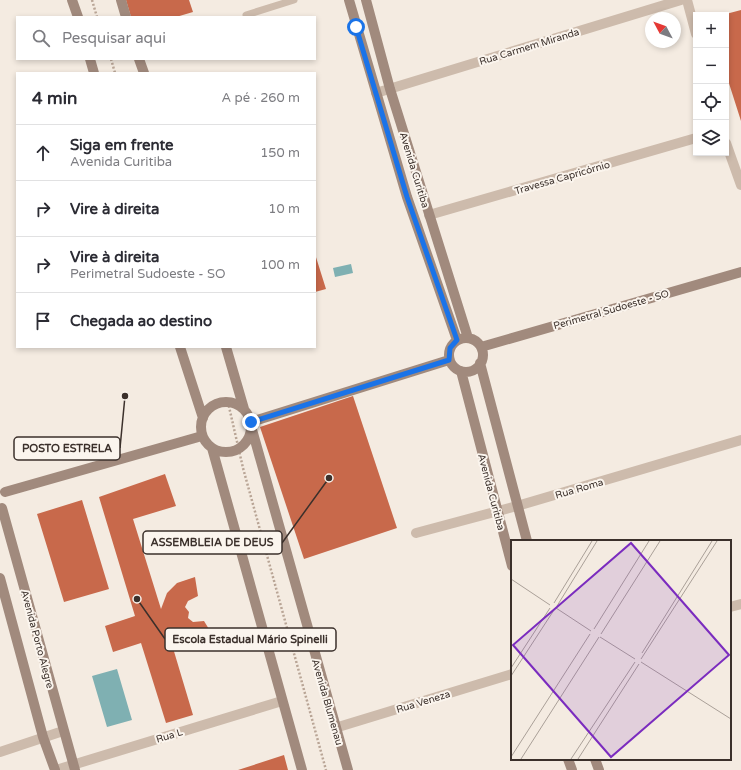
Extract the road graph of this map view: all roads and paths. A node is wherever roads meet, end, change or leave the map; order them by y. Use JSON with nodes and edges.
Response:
{"nodes":[{"id":1,"x":72,"y":0,"type":"edge"},
{"id":2,"x":92,"y":0,"type":"edge"},
{"id":3,"x":121,"y":0,"type":"edge"},
{"id":4,"x":294,"y":0,"type":"edge"},
{"id":5,"x":349,"y":0,"type":"edge"},
{"id":6,"x":366,"y":0,"type":"edge"},
{"id":7,"x":681,"y":0,"type":"edge"},
{"id":8,"x":687,"y":0,"type":"edge"},
{"id":9,"x":246,"y":15,"type":"dead end"},
{"id":10,"x":78,"y":16,"type":"edge"},
{"id":11,"x":97,"y":16,"type":"edge"},
{"id":12,"x":126,"y":16,"type":"edge"},
{"id":13,"x":372,"y":22,"type":"junction"},
{"id":14,"x":693,"y":23,"type":"edge"},
{"id":15,"x":356,"y":27,"type":"junction"},
{"id":16,"x":90,"y":60,"type":"edge"},
{"id":17,"x":111,"y":60,"type":"edge"},
{"id":18,"x":139,"y":60,"type":"edge"},
{"id":19,"x":94,"y":72,"type":"edge"},
{"id":20,"x":115,"y":72,"type":"edge"},
{"id":21,"x":144,"y":72,"type":"edge"},
{"id":22,"x":390,"y":88,"type":"junction"},
{"id":23,"x":376,"y":93,"type":"junction"},
{"id":24,"x":693,"y":139,"type":"edge"},
{"id":25,"x":729,"y":151,"type":"edge"},
{"id":26,"x":741,"y":185,"type":"edge"},
{"id":27,"x":429,"y":215,"type":"junction"},
{"id":28,"x":741,"y":272,"type":"edge"},
{"id":29,"x":468,"y":338,"type":"junction"},
{"id":30,"x":457,"y":340,"type":"junction"},
{"id":31,"x":481,"y":347,"type":"junction"},
{"id":32,"x":180,"y":348,"type":"edge"},
{"id":33,"x":226,"y":348,"type":"edge"},
{"id":34,"x":449,"y":360,"type":"junction"},
{"id":35,"x":480,"y":364,"type":"junction"},
{"id":36,"x":461,"y":371,"type":"junction"},
{"id":37,"x":227,"y":398,"type":"junction"},
{"id":38,"x":244,"y":409,"type":"junction"},
{"id":39,"x":203,"y":418,"type":"junction"},
{"id":40,"x":251,"y":424,"type":"junction"},
{"id":41,"x":202,"y":436,"type":"junction"},
{"id":42,"x":741,"y":440,"type":"edge"},
{"id":43,"x":212,"y":448,"type":"junction"},
{"id":44,"x":238,"y":449,"type":"junction"},
{"id":45,"x":2,"y":489,"type":"edge"},
{"id":46,"x":517,"y":506,"type":"junction"},
{"id":47,"x":1,"y":509,"type":"edge"},
{"id":48,"x":497,"y":511,"type":"junction"},
{"id":49,"x":416,"y":533,"type":"dead end"},
{"id":50,"x":527,"y":540,"type":"edge"},
{"id":51,"x":511,"y":562,"type":"edge"},
{"id":52,"x":0,"y":578,"type":"edge"},
{"id":53,"x":741,"y":604,"type":"edge"},
{"id":54,"x":731,"y":607,"type":"edge"},
{"id":55,"x":511,"y":674,"type":"edge"},
{"id":56,"x":282,"y":701,"type":"junction"},
{"id":57,"x":335,"y":728,"type":"junction"},
{"id":58,"x":63,"y":731,"type":"junction"},
{"id":59,"x":43,"y":737,"type":"junction"},
{"id":60,"x":0,"y":752,"type":"edge"},
{"id":61,"x":568,"y":760,"type":"edge"},
{"id":62,"x":595,"y":760,"type":"edge"},
{"id":63,"x":74,"y":767,"type":"edge"},
{"id":64,"x":55,"y":770,"type":"edge"},
{"id":65,"x":302,"y":770,"type":"edge"},
{"id":66,"x":326,"y":770,"type":"edge"},
{"id":67,"x":348,"y":770,"type":"edge"},
{"id":68,"x":572,"y":770,"type":"edge"},
{"id":69,"x":599,"y":770,"type":"edge"}],
"edges":[{"from":1,"to":10,"type":"street"},
{"from":2,"to":11,"type":"path"},
{"from":3,"to":12,"type":"street"},
{"from":4,"to":9,"type":"lane"},
{"from":5,"to":15,"type":"street","name":"Avenida Curitiba"},
{"from":6,"to":13,"type":"street","name":"Avenida Curitiba"},
{"from":7,"to":22,"type":"street","name":"Rua Carmem Miranda"},
{"from":8,"to":14,"type":"street"},
{"from":13,"to":15,"type":"street"},
{"from":13,"to":22,"type":"street","name":"Avenida Curitiba"},
{"from":15,"to":23,"type":"street","name":"Avenida Curitiba"},
{"from":16,"to":19,"type":"street"},
{"from":17,"to":20,"type":"path"},
{"from":18,"to":21,"type":"street"},
{"from":22,"to":23,"type":"street","name":"Rua Carmem Miranda"},
{"from":22,"to":27,"type":"street","name":"Avenida Curitiba"},
{"from":23,"to":30,"type":"street","name":"Avenida Curitiba"},
{"from":24,"to":27,"type":"street","name":"Travessa Capricórnio"},
{"from":25,"to":26,"type":"street"},
{"from":27,"to":29,"type":"street","name":"Avenida Curitiba"},
{"from":28,"to":31,"type":"street","name":"Perimetral Sudoeste - SO"},
{"from":29,"to":30,"type":"street"},
{"from":29,"to":31,"type":"street"},
{"from":30,"to":34,"type":"street"},
{"from":31,"to":35,"type":"street"},
{"from":32,"to":39,"type":"street"},
{"from":33,"to":38,"type":"street"},
{"from":34,"to":36,"type":"street"},
{"from":34,"to":40,"type":"street"},
{"from":35,"to":36,"type":"street"},
{"from":35,"to":46,"type":"street","name":"Avenida Curitiba"},
{"from":36,"to":48,"type":"street","name":"Avenida Curitiba"},
{"from":37,"to":38,"type":"street"},
{"from":37,"to":39,"type":"street"},
{"from":37,"to":44,"type":"path"},
{"from":38,"to":40,"type":"street"},
{"from":39,"to":41,"type":"street"},
{"from":40,"to":44,"type":"street"},
{"from":40,"to":57,"type":"street","name":"Avenida Blumenau"},
{"from":41,"to":43,"type":"street"},
{"from":41,"to":45,"type":"street"},
{"from":42,"to":46,"type":"street","name":"Rua Roma"},
{"from":43,"to":44,"type":"street"},
{"from":43,"to":56,"type":"street"},
{"from":44,"to":66,"type":"path"},
{"from":45,"to":47,"type":"street"},
{"from":46,"to":48,"type":"street","name":"Rua Roma"},
{"from":46,"to":50,"type":"street","name":"Avenida Curitiba"},
{"from":47,"to":58,"type":"street","name":"Avenida Porto Alegre"},
{"from":48,"to":49,"type":"street","name":"Rua Roma"},
{"from":48,"to":51,"type":"street","name":"Avenida Curitiba"},
{"from":52,"to":59,"type":"street","name":"Avenida Porto Alegre"},
{"from":53,"to":54,"type":"street"},
{"from":55,"to":57,"type":"street","name":"Rua Veneza"},
{"from":56,"to":63,"type":"street","name":"Rua L"},
{"from":56,"to":65,"type":"street"},
{"from":57,"to":67,"type":"street","name":"Avenida Blumenau"},
{"from":58,"to":59,"type":"street"},
{"from":58,"to":63,"type":"street","name":"Avenida Porto Alegre"},
{"from":59,"to":60,"type":"street"},
{"from":59,"to":64,"type":"street","name":"Avenida Porto Alegre"},
{"from":61,"to":68,"type":"street"},
{"from":62,"to":69,"type":"street"},
{"from":63,"to":64,"type":"street","name":"Rua L"}]}
